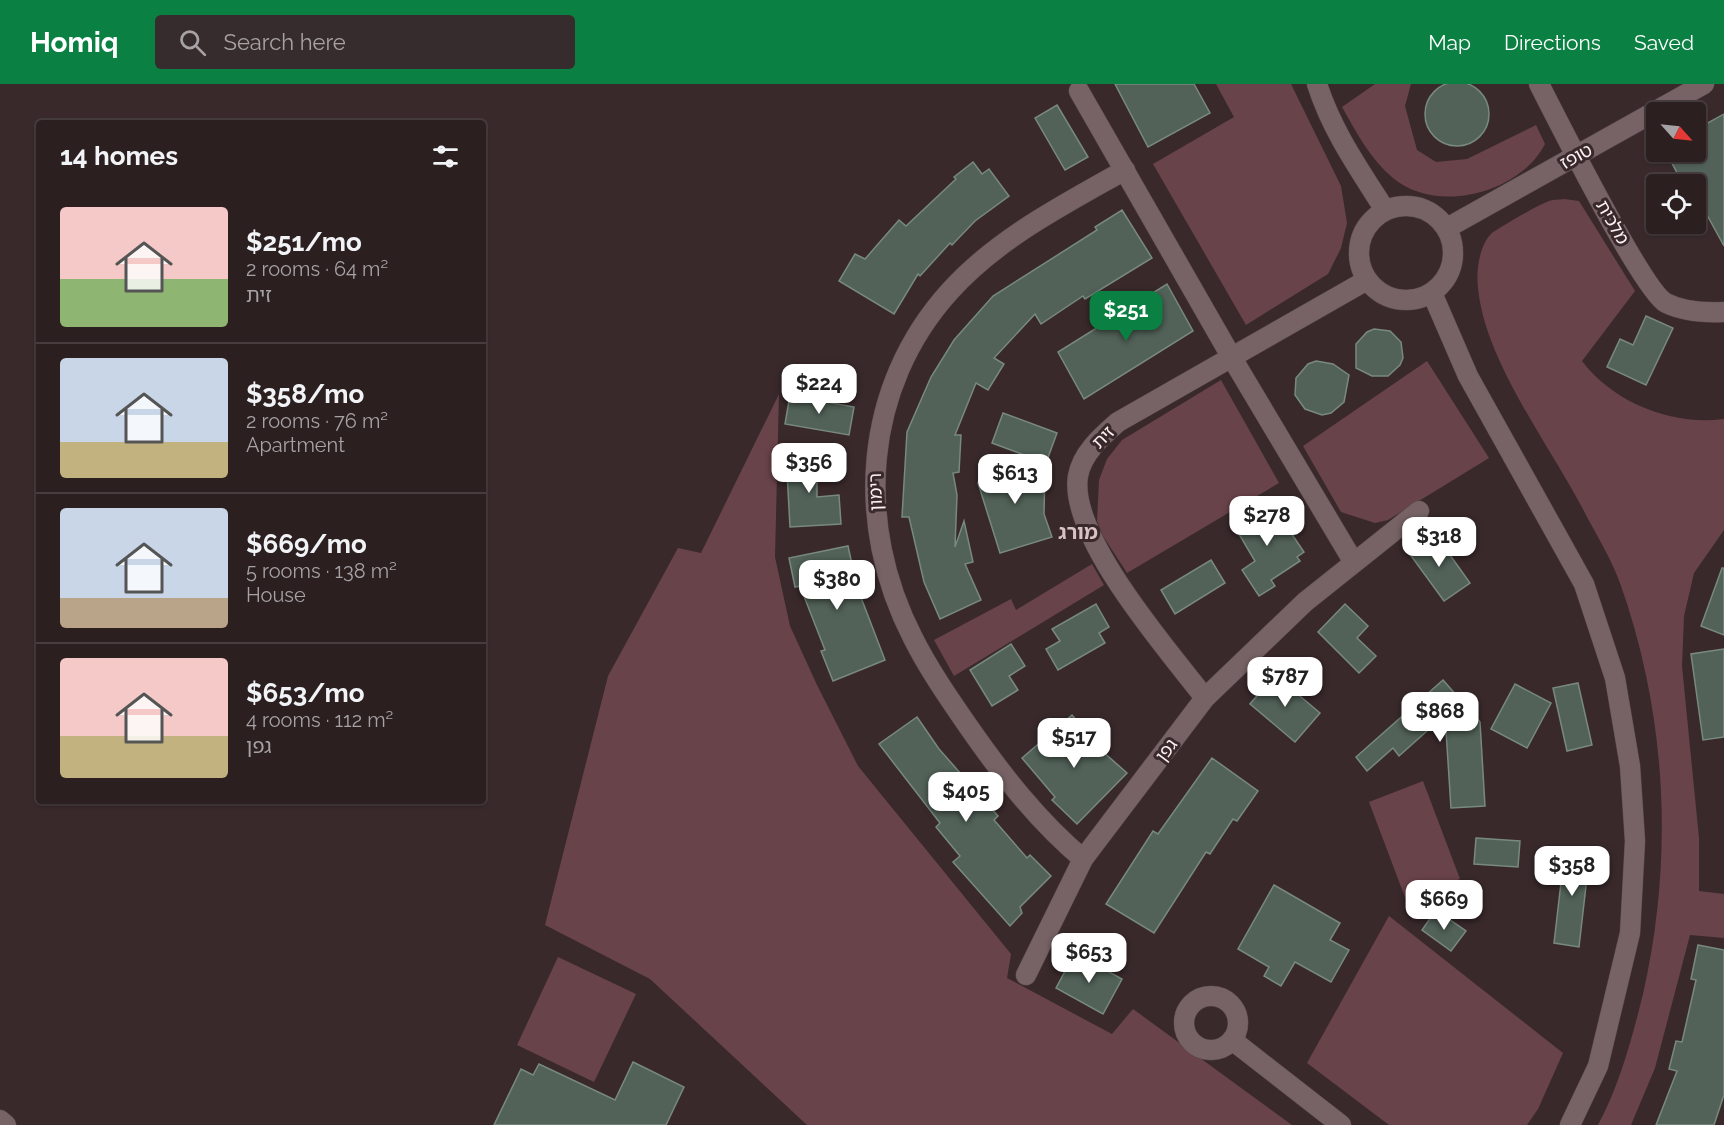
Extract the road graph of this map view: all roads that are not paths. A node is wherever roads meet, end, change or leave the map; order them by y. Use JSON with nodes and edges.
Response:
{"nodes":[{"id":1,"x":1317,"y":84,"type":"edge"},
{"id":2,"x":1539,"y":84,"type":"edge"},
{"id":3,"x":1704,"y":84,"type":"edge"},
{"id":4,"x":1079,"y":91,"type":"dead end"},
{"id":5,"x":1575,"y":156,"type":"junction"},
{"id":6,"x":1125,"y":170,"type":"junction"},
{"id":7,"x":1386,"y":210,"type":"junction"},
{"id":8,"x":1447,"y":228,"type":"junction"},
{"id":9,"x":1367,"y":280,"type":"junction"},
{"id":10,"x":1432,"y":293,"type":"junction"},
{"id":11,"x":1724,"y":312,"type":"edge"},
{"id":12,"x":1232,"y":358,"type":"junction"},
{"id":13,"x":1419,"y":511,"type":"dead end"},
{"id":14,"x":1353,"y":561,"type":"junction"},
{"id":15,"x":1205,"y":698,"type":"junction"},
{"id":16,"x":1083,"y":859,"type":"junction"},
{"id":17,"x":1026,"y":975,"type":"dead end"},
{"id":18,"x":1232,"y":1040,"type":"dead end"},
{"id":19,"x":0,"y":1120,"type":"edge"},
{"id":20,"x":6,"y":1125,"type":"edge"},
{"id":21,"x":1341,"y":1125,"type":"edge"},
{"id":22,"x":1569,"y":1125,"type":"edge"}],
"edges":[{"from":1,"to":7,"type":"street"},
{"from":2,"to":5,"type":"street","name":"מלכית"},
{"from":3,"to":5,"type":"street","name":"טופז"},
{"from":4,"to":6,"type":"street"},
{"from":5,"to":8,"type":"street","name":"טופז"},
{"from":5,"to":11,"type":"street","name":"מלכית"},
{"from":6,"to":12,"type":"street"},
{"from":6,"to":16,"type":"street","name":"רימון"},
{"from":7,"to":8,"type":"street"},
{"from":7,"to":9,"type":"street"},
{"from":8,"to":10,"type":"street"},
{"from":9,"to":10,"type":"street"},
{"from":9,"to":12,"type":"street","name":"זית"},
{"from":10,"to":22,"type":"street"},
{"from":12,"to":14,"type":"street"},
{"from":12,"to":15,"type":"street","name":"זית"},
{"from":13,"to":14,"type":"street","name":"גפן"},
{"from":14,"to":15,"type":"street","name":"גפן"},
{"from":15,"to":16,"type":"street","name":"גפן"},
{"from":16,"to":17,"type":"street","name":"גפן"},
{"from":18,"to":21,"type":"street"},
{"from":19,"to":20,"type":"street"}]}
